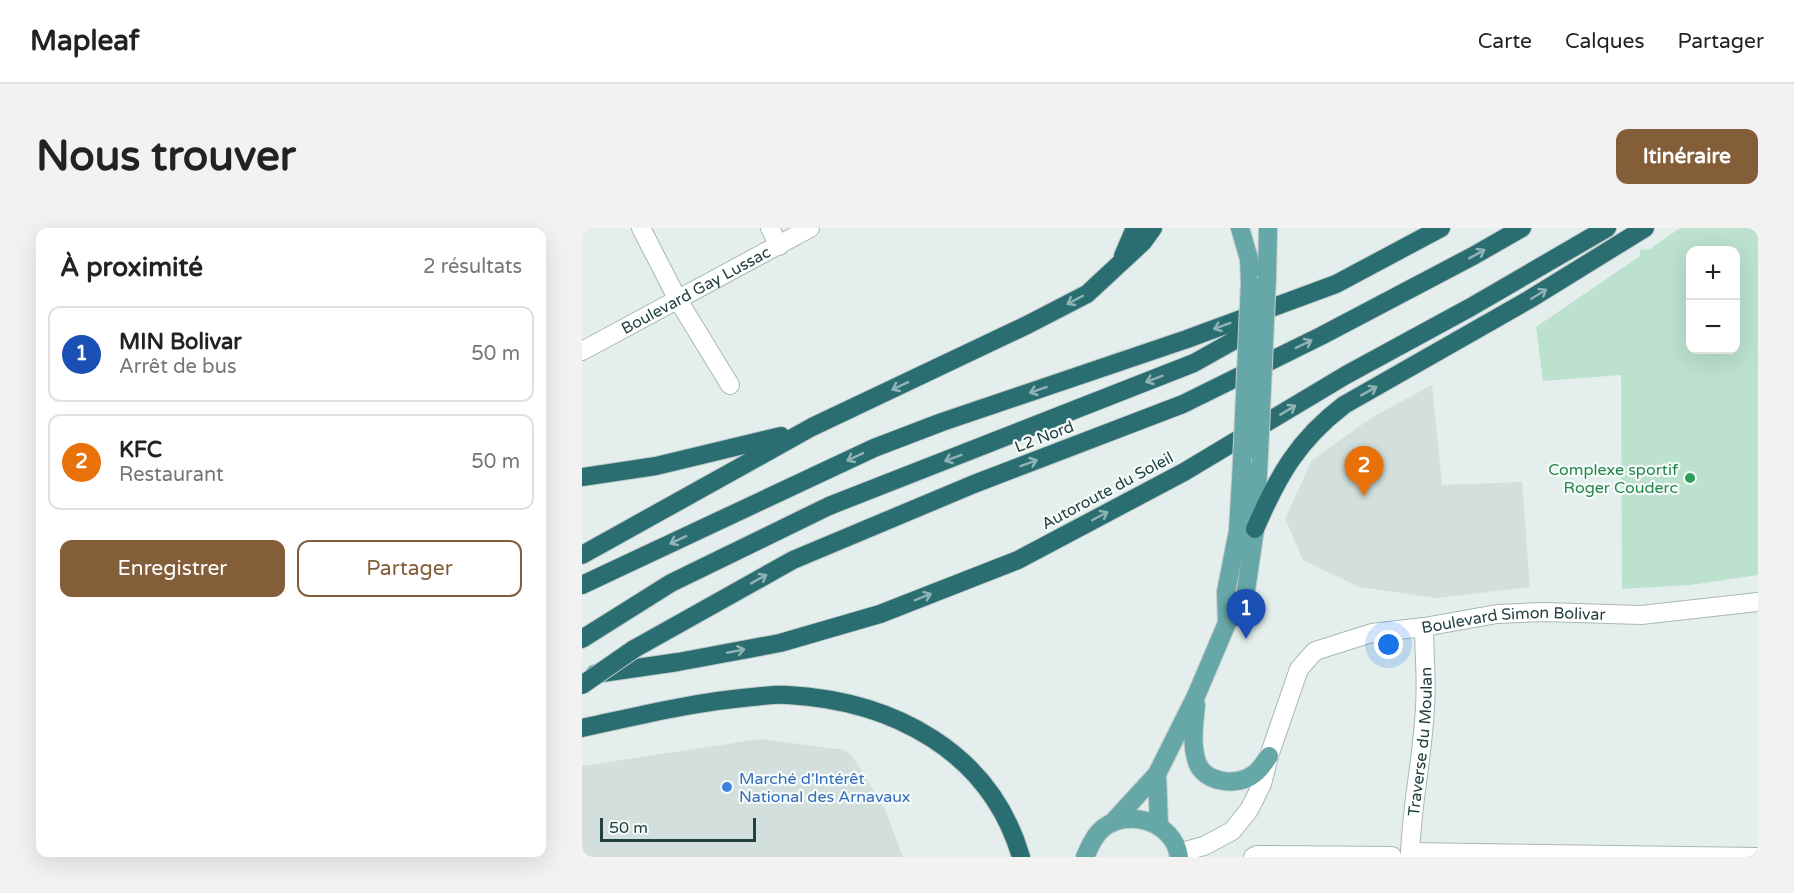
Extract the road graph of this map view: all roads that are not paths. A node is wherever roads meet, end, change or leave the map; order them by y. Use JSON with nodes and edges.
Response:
{"nodes":[{"id":1,"x":641,"y":228,"type":"edge"},
{"id":2,"x":770,"y":228,"type":"edge"},
{"id":3,"x":810,"y":228,"type":"edge"},
{"id":4,"x":1136,"y":228,"type":"edge"},
{"id":5,"x":1153,"y":228,"type":"edge"},
{"id":6,"x":1240,"y":228,"type":"edge"},
{"id":7,"x":1268,"y":228,"type":"edge"},
{"id":8,"x":1441,"y":228,"type":"edge"},
{"id":9,"x":1522,"y":228,"type":"edge"},
{"id":10,"x":1607,"y":228,"type":"edge"},
{"id":11,"x":1645,"y":228,"type":"edge"},
{"id":12,"x":779,"y":246,"type":"junction"},
{"id":13,"x":1120,"y":263,"type":"junction"},
{"id":14,"x":1258,"y":279,"type":"junction"},
{"id":15,"x":1336,"y":284,"type":"junction"},
{"id":16,"x":678,"y":300,"type":"junction"},
{"id":17,"x":582,"y":351,"type":"edge"},
{"id":18,"x":730,"y":385,"type":"dead end"},
{"id":19,"x":812,"y":427,"type":"junction"},
{"id":20,"x":1250,"y":458,"type":"junction"},
{"id":21,"x":582,"y":477,"type":"edge"},
{"id":22,"x":1255,"y":529,"type":"junction"},
{"id":23,"x":582,"y":555,"type":"edge"},
{"id":24,"x":582,"y":585,"type":"edge"},
{"id":25,"x":1758,"y":602,"type":"edge"},
{"id":26,"x":1227,"y":622,"type":"junction"},
{"id":27,"x":1424,"y":627,"type":"junction"},
{"id":28,"x":582,"y":639,"type":"edge"},
{"id":29,"x":582,"y":678,"type":"edge"},
{"id":30,"x":582,"y":685,"type":"edge"},
{"id":31,"x":1197,"y":696,"type":"junction"},
{"id":32,"x":582,"y":728,"type":"edge"},
{"id":33,"x":1269,"y":756,"type":"junction"},
{"id":34,"x":1157,"y":774,"type":"junction"},
{"id":35,"x":1112,"y":822,"type":"junction"},
{"id":36,"x":1160,"y":826,"type":"junction"},
{"id":37,"x":1179,"y":855,"type":"edge"},
{"id":38,"x":1404,"y":855,"type":"edge"},
{"id":39,"x":1022,"y":857,"type":"edge"},
{"id":40,"x":1085,"y":857,"type":"edge"},
{"id":41,"x":1253,"y":857,"type":"edge"},
{"id":42,"x":1757,"y":857,"type":"edge"}],
"edges":[{"from":1,"to":16,"type":"street"},
{"from":2,"to":12,"type":"street"},
{"from":3,"to":12,"type":"street","name":"Boulevard Gay Lussac"},
{"from":4,"to":13,"type":"highway"},
{"from":5,"to":13,"type":"highway"},
{"from":6,"to":14,"type":"main road"},
{"from":7,"to":14,"type":"main road"},
{"from":8,"to":15,"type":"highway"},
{"from":30,"to":9,"type":"highway","name":"L2 Nord","one_way":true,"bridge":true},
{"from":29,"to":10,"type":"highway","name":"Autoroute du Soleil","one_way":true},
{"from":22,"to":11,"type":"highway","one_way":true},
{"from":12,"to":16,"type":"street","name":"Boulevard Gay Lussac"},
{"from":13,"to":19,"type":"highway","one_way":true},
{"from":14,"to":20,"type":"main road","bridge":true},
{"from":15,"to":24,"type":"highway","one_way":true},
{"from":15,"to":28,"type":"highway","name":"L2 Nord","one_way":true},
{"from":16,"to":17,"type":"street","name":"Boulevard Gay Lussac"},
{"from":16,"to":18,"type":"street"},
{"from":19,"to":21,"type":"highway"},
{"from":19,"to":23,"type":"highway"},
{"from":20,"to":22,"type":"main road"},
{"from":20,"to":26,"type":"main road"},
{"from":22,"to":26,"type":"main road"},
{"from":25,"to":27,"type":"street","name":"Boulevard Simon Bolivar"},
{"from":26,"to":31,"type":"main road"},
{"from":27,"to":33,"type":"street","name":"Boulevard Simon Bolivar"},
{"from":27,"to":38,"type":"street","name":"Traverse du Moulan"},
{"from":31,"to":33,"type":"main road"},
{"from":31,"to":34,"type":"main road"},
{"from":32,"to":39,"type":"highway"},
{"from":33,"to":37,"type":"street","name":"Boulevard Simon Bolivar"},
{"from":34,"to":35,"type":"main road"},
{"from":34,"to":36,"type":"main road"},
{"from":35,"to":36,"type":"main road"},
{"from":35,"to":40,"type":"main road"},
{"from":36,"to":37,"type":"main road"},
{"from":38,"to":41,"type":"street"},
{"from":38,"to":42,"type":"street"}]}
